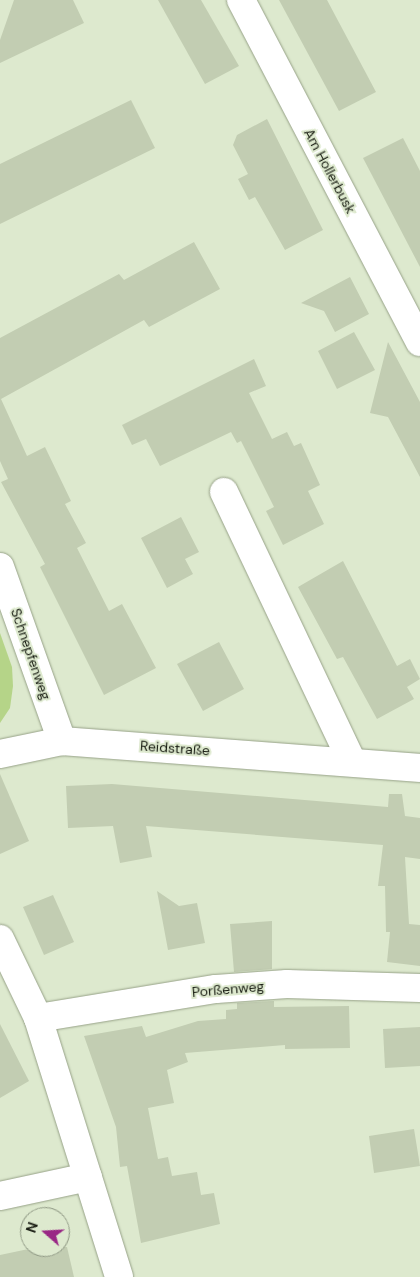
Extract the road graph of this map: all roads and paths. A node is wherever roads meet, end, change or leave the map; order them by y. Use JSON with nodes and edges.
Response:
{"nodes":[{"id":1,"x":241,"y":0,"type":"edge"},
{"id":2,"x":420,"y":342,"type":"edge"},
{"id":3,"x":224,"y":492,"type":"dead end"},
{"id":4,"x":0,"y":567,"type":"edge"},
{"id":5,"x":62,"y":740,"type":"junction"},
{"id":6,"x":0,"y":754,"type":"edge"},
{"id":7,"x":351,"y":760,"type":"junction"},
{"id":8,"x":420,"y":768,"type":"edge"},
{"id":9,"x":0,"y":939,"type":"edge"},
{"id":10,"x":420,"y":988,"type":"edge"},
{"id":11,"x":38,"y":1018,"type":"junction"},
{"id":12,"x":88,"y":1177,"type":"junction"},
{"id":13,"x":0,"y":1196,"type":"edge"},
{"id":14,"x":119,"y":1277,"type":"edge"}],
"edges":[{"from":1,"to":2,"type":"street","name":"Am Hollerbusk"},
{"from":3,"to":7,"type":"street"},
{"from":4,"to":5,"type":"street","name":"Schnepfenweg"},
{"from":5,"to":6,"type":"street","name":"Reidstraße"},
{"from":5,"to":7,"type":"street","name":"Reidstraße"},
{"from":7,"to":8,"type":"street","name":"Reidstraße"},
{"from":9,"to":11,"type":"street"},
{"from":10,"to":11,"type":"street","name":"Porßenweg"},
{"from":11,"to":12,"type":"street"},
{"from":12,"to":13,"type":"street"},
{"from":12,"to":14,"type":"street"}]}
